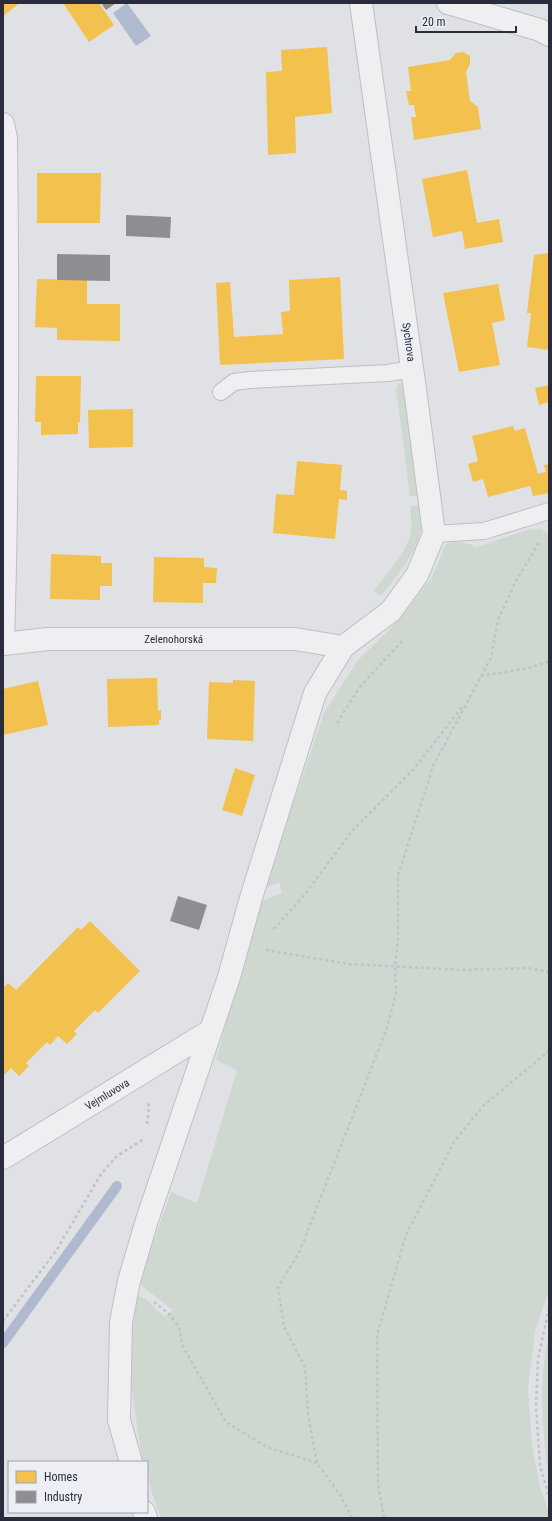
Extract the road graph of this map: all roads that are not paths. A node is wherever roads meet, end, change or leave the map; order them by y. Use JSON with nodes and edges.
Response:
{"nodes":[{"id":1,"x":362,"y":3,"type":"edge"},
{"id":2,"x":448,"y":3,"type":"edge"},
{"id":3,"x":549,"y":35,"type":"edge"},
{"id":4,"x":3,"y":124,"type":"edge"},
{"id":5,"x":412,"y":369,"type":"junction"},
{"id":6,"x":221,"y":392,"type":"dead end"},
{"id":7,"x":549,"y":511,"type":"edge"},
{"id":8,"x":434,"y":534,"type":"junction"},
{"id":9,"x":3,"y":644,"type":"edge"},
{"id":10,"x":343,"y":647,"type":"junction"},
{"id":11,"x":210,"y":1031,"type":"junction"},
{"id":12,"x":3,"y":1158,"type":"edge"},
{"id":13,"x":131,"y":1461,"type":"edge"}],
"edges":[{"from":1,"to":5,"type":"street","name":"Sychrova"},
{"from":2,"to":3,"type":"street"},
{"from":4,"to":9,"type":"street"},
{"from":5,"to":6,"type":"lane"},
{"from":5,"to":8,"type":"street","name":"Sychrova"},
{"from":7,"to":8,"type":"lane"},
{"from":8,"to":10,"type":"street"},
{"from":9,"to":10,"type":"street","name":"Zelenohorská"},
{"from":10,"to":11,"type":"street"},
{"from":11,"to":12,"type":"street","name":"Vejmluvova"},
{"from":11,"to":13,"type":"street"}]}
